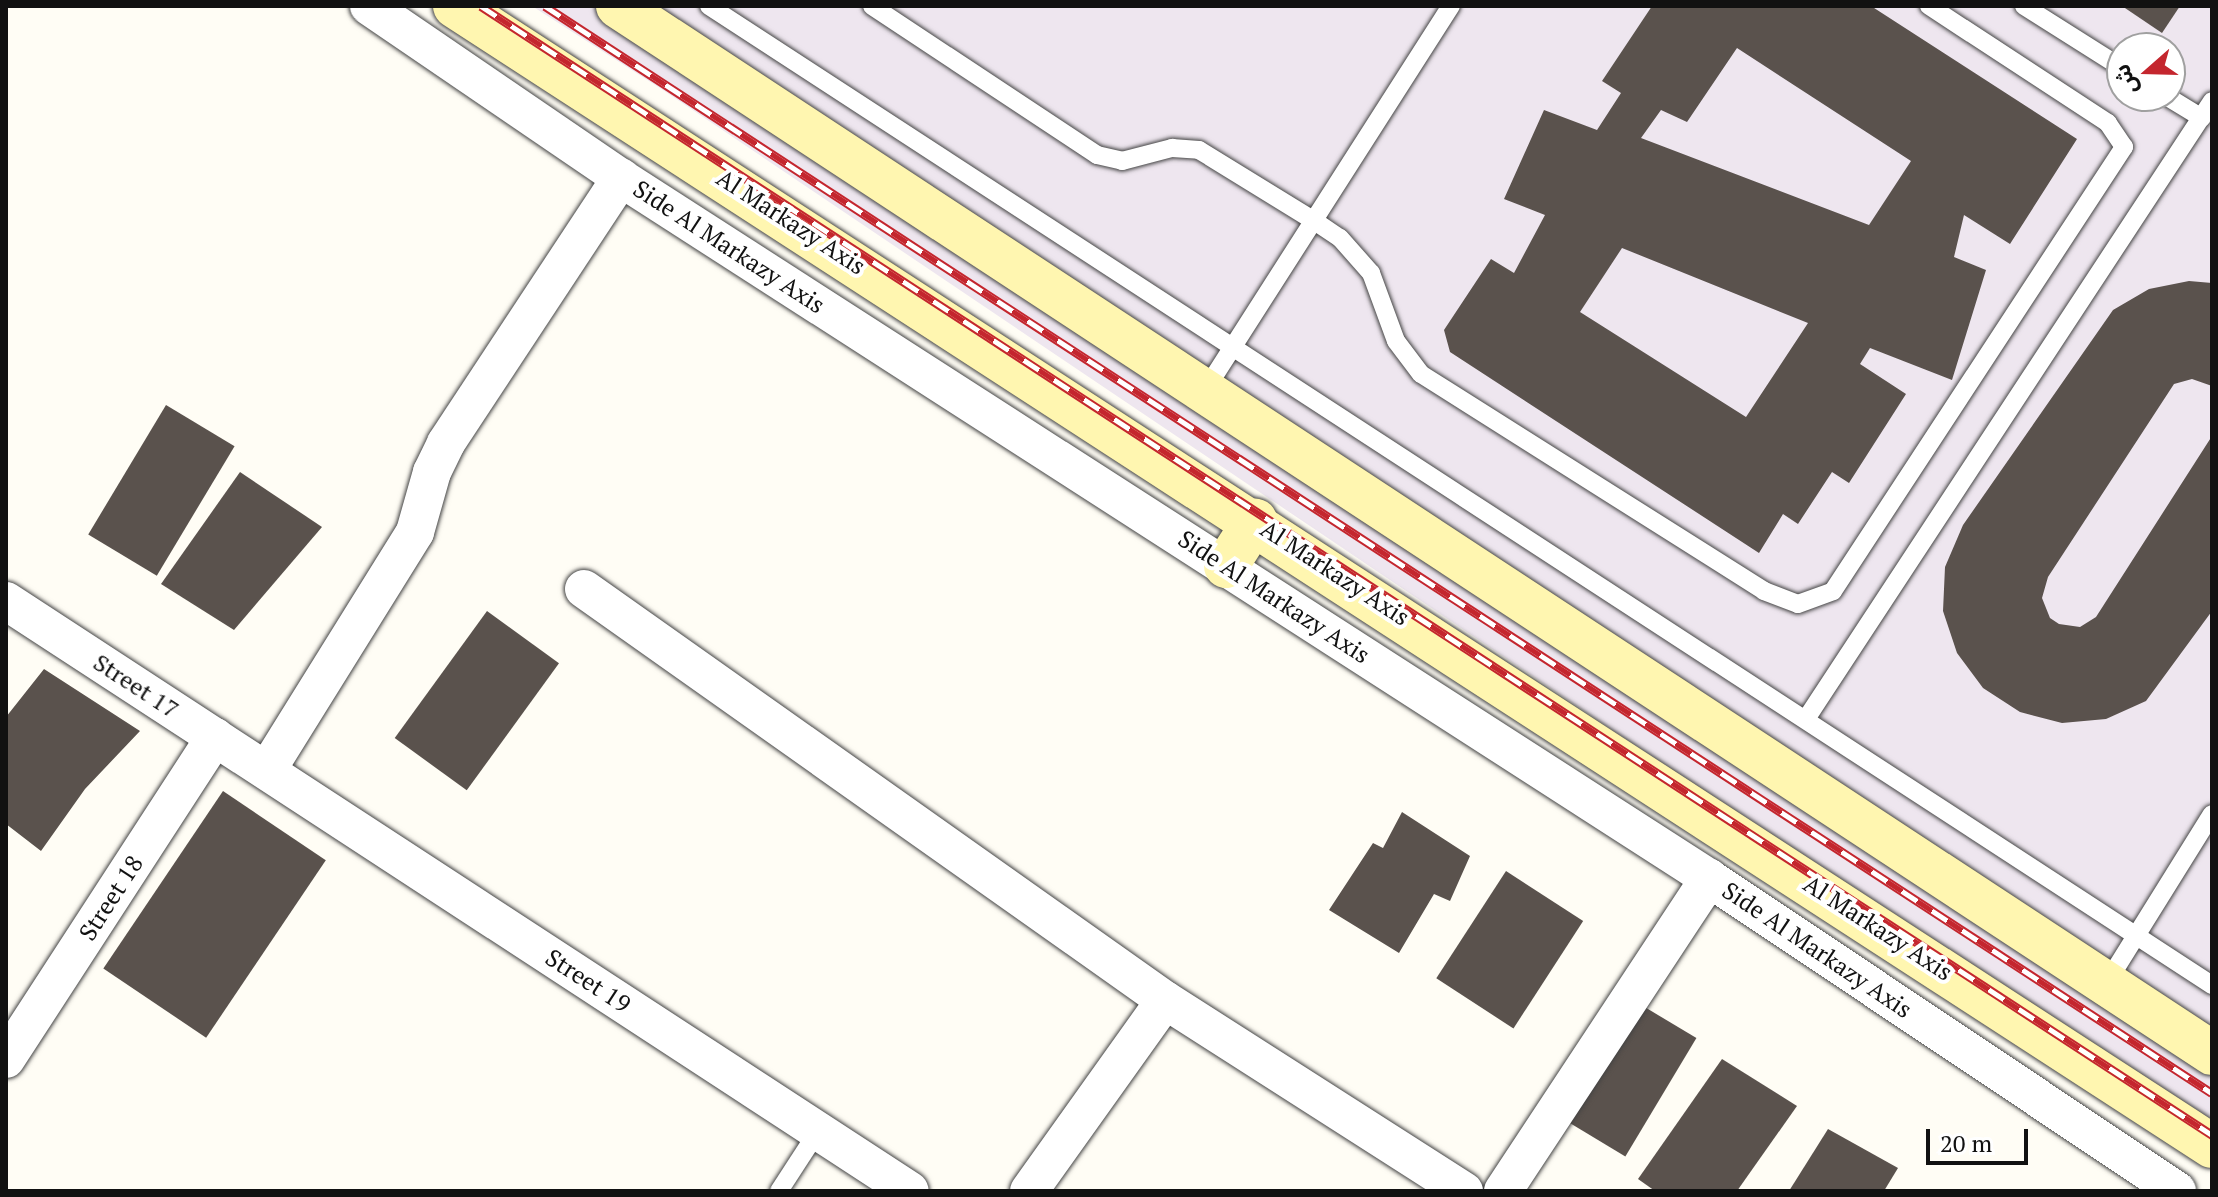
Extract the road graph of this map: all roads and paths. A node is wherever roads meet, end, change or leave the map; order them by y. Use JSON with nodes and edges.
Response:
{"nodes":[{"id":1,"x":369,"y":6,"type":"edge"},
{"id":2,"x":455,"y":6,"type":"edge"},
{"id":3,"x":618,"y":6,"type":"edge"},
{"id":4,"x":709,"y":6,"type":"edge"},
{"id":5,"x":872,"y":6,"type":"edge"},
{"id":6,"x":1451,"y":6,"type":"edge"},
{"id":7,"x":1929,"y":6,"type":"edge"},
{"id":8,"x":2024,"y":6,"type":"edge"},
{"id":9,"x":2106,"y":58,"type":"edge"},
{"id":10,"x":2212,"y":101,"type":"edge"},
{"id":11,"x":2186,"y":108,"type":"edge"},
{"id":12,"x":2202,"y":118,"type":"junction"},
{"id":13,"x":621,"y":178,"type":"junction"},
{"id":14,"x":1313,"y":220,"type":"junction"},
{"id":15,"x":1233,"y":347,"type":"junction"},
{"id":16,"x":1203,"y":394,"type":"junction"},
{"id":17,"x":1255,"y":521,"type":"junction"},
{"id":18,"x":1226,"y":566,"type":"junction"},
{"id":19,"x":584,"y":589,"type":"dead end"},
{"id":20,"x":6,"y":601,"type":"edge"},
{"id":21,"x":1806,"y":719,"type":"junction"},
{"id":22,"x":215,"y":737,"type":"junction"},
{"id":23,"x":267,"y":770,"type":"junction"},
{"id":24,"x":2212,"y":814,"type":"edge"},
{"id":25,"x":1709,"y":878,"type":"junction"},
{"id":26,"x":2136,"y":935,"type":"junction"},
{"id":27,"x":2106,"y":984,"type":"junction"},
{"id":28,"x":2212,"y":985,"type":"edge"},
{"id":29,"x":1165,"y":1000,"type":"junction"},
{"id":30,"x":2212,"y":1053,"type":"edge"},
{"id":31,"x":6,"y":1059,"type":"edge"},
{"id":32,"x":818,"y":1131,"type":"junction"},
{"id":33,"x":2212,"y":1146,"type":"edge"},
{"id":34,"x":779,"y":1191,"type":"edge"},
{"id":35,"x":910,"y":1191,"type":"edge"},
{"id":36,"x":1029,"y":1191,"type":"edge"},
{"id":37,"x":1464,"y":1191,"type":"edge"},
{"id":38,"x":1503,"y":1191,"type":"edge"},
{"id":39,"x":2177,"y":1191,"type":"edge"}],
"edges":[{"from":1,"to":13,"type":"street","name":"Side Al Markazy Axis"},
{"from":2,"to":17,"type":"main road","name":"Al Markazy Axis"},
{"from":3,"to":16,"type":"main road"},
{"from":4,"to":15,"type":"lane"},
{"from":5,"to":14,"type":"lane"},
{"from":6,"to":14,"type":"lane"},
{"from":7,"to":14,"type":"lane"},
{"from":8,"to":9,"type":"lane"},
{"from":10,"to":12,"type":"lane"},
{"from":11,"to":12,"type":"lane"},
{"from":12,"to":21,"type":"lane"},
{"from":13,"to":18,"type":"street","name":"Side Al Markazy Axis"},
{"from":13,"to":23,"type":"street"},
{"from":14,"to":15,"type":"lane"},
{"from":15,"to":16,"type":"lane"},
{"from":15,"to":21,"type":"lane"},
{"from":16,"to":27,"type":"main road"},
{"from":17,"to":18,"type":"main road"},
{"from":17,"to":33,"type":"main road","name":"Al Markazy Axis"},
{"from":18,"to":25,"type":"street","name":"Side Al Markazy Axis"},
{"from":19,"to":29,"type":"street"},
{"from":20,"to":22,"type":"street","name":"Street 17"},
{"from":21,"to":26,"type":"lane"},
{"from":22,"to":23,"type":"street","name":"Street 17"},
{"from":22,"to":31,"type":"street","name":"Street 18"},
{"from":23,"to":32,"type":"street","name":"Street 19"},
{"from":24,"to":26,"type":"lane"},
{"from":25,"to":38,"type":"street"},
{"from":25,"to":39,"type":"street","name":"Side Al Markazy Axis"},
{"from":26,"to":27,"type":"lane"},
{"from":26,"to":28,"type":"lane"},
{"from":27,"to":30,"type":"main road"},
{"from":29,"to":36,"type":"street"},
{"from":29,"to":37,"type":"street"},
{"from":32,"to":34,"type":"lane"},
{"from":32,"to":35,"type":"street","name":"Street 19"}]}
